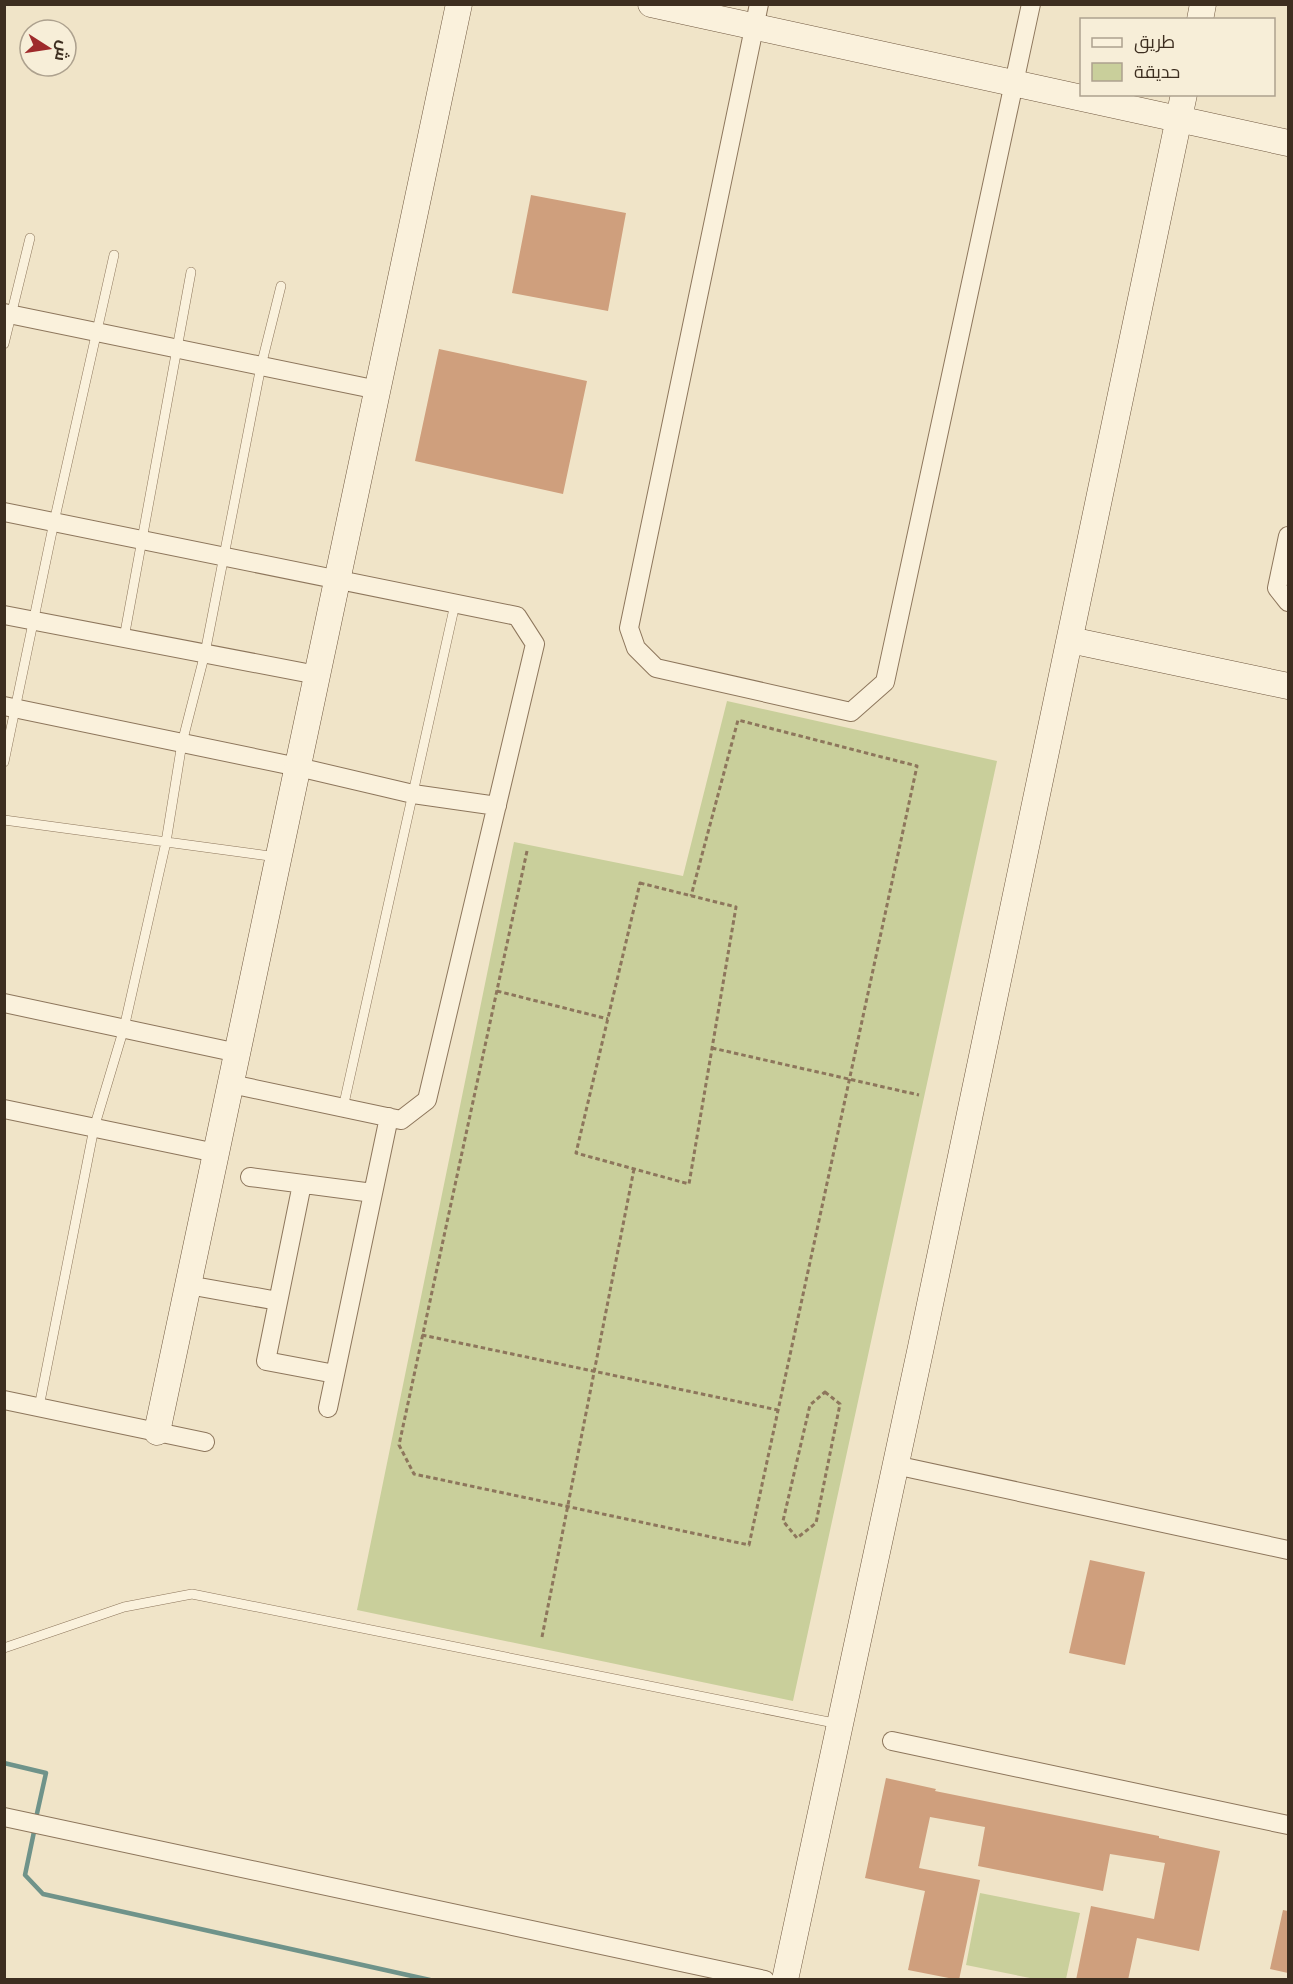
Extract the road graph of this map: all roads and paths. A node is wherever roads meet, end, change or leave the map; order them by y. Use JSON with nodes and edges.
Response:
{"nodes":[{"id":1,"x":459,"y":4,"type":"edge"},
{"id":2,"x":651,"y":4,"type":"edge"},
{"id":3,"x":1031,"y":4,"type":"edge"},
{"id":4,"x":757,"y":16,"type":"edge"},
{"id":5,"x":1015,"y":83,"type":"junction"},
{"id":6,"x":1080,"y":92,"type":"edge"},
{"id":7,"x":1109,"y":96,"type":"edge"},
{"id":8,"x":1181,"y":106,"type":"edge"},
{"id":9,"x":1288,"y":143,"type":"edge"},
{"id":10,"x":30,"y":238,"type":"dead end"},
{"id":11,"x":114,"y":255,"type":"dead end"},
{"id":12,"x":191,"y":272,"type":"dead end"},
{"id":13,"x":281,"y":286,"type":"dead end"},
{"id":14,"x":8,"y":314,"type":"edge"},
{"id":15,"x":96,"y":332,"type":"junction"},
{"id":16,"x":4,"y":344,"type":"edge"},
{"id":17,"x":176,"y":349,"type":"junction"},
{"id":18,"x":261,"y":366,"type":"junction"},
{"id":19,"x":378,"y":390,"type":"junction"},
{"id":20,"x":4,"y":512,"type":"edge"},
{"id":21,"x":54,"y":522,"type":"junction"},
{"id":22,"x":1288,"y":536,"type":"edge"},
{"id":23,"x":140,"y":540,"type":"junction"},
{"id":24,"x":225,"y":557,"type":"junction"},
{"id":25,"x":338,"y":580,"type":"junction"},
{"id":26,"x":1288,"y":602,"type":"edge"},
{"id":27,"x":455,"y":604,"type":"junction"},
{"id":28,"x":4,"y":615,"type":"edge"},
{"id":29,"x":35,"y":621,"type":"junction"},
{"id":30,"x":124,"y":638,"type":"junction"},
{"id":31,"x":1070,"y":640,"type":"junction"},
{"id":32,"x":205,"y":653,"type":"junction"},
{"id":33,"x":317,"y":675,"type":"junction"},
{"id":34,"x":1288,"y":686,"type":"edge"},
{"id":35,"x":10,"y":708,"type":"edge"},
{"id":36,"x":182,"y":743,"type":"junction"},
{"id":37,"x":4,"y":762,"type":"edge"},
{"id":38,"x":298,"y":767,"type":"junction"},
{"id":39,"x":413,"y":794,"type":"junction"},
{"id":40,"x":497,"y":806,"type":"junction"},
{"id":41,"x":4,"y":820,"type":"edge"},
{"id":42,"x":166,"y":842,"type":"junction"},
{"id":43,"x":527,"y":851,"type":"dead end"},
{"id":44,"x":279,"y":857,"type":"junction"},
{"id":45,"x":691,"y":896,"type":"junction"},
{"id":46,"x":497,"y":991,"type":"junction"},
{"id":47,"x":4,"y":1003,"type":"edge"},
{"id":48,"x":608,"y":1019,"type":"junction"},
{"id":49,"x":123,"y":1028,"type":"junction"},
{"id":50,"x":712,"y":1048,"type":"junction"},
{"id":51,"x":238,"y":1053,"type":"junction"},
{"id":52,"x":848,"y":1079,"type":"junction"},
{"id":53,"x":231,"y":1084,"type":"junction"},
{"id":54,"x":919,"y":1095,"type":"dead end"},
{"id":55,"x":343,"y":1108,"type":"junction"},
{"id":56,"x":4,"y":1109,"type":"edge"},
{"id":57,"x":389,"y":1117,"type":"junction"},
{"id":58,"x":94,"y":1128,"type":"junction"},
{"id":59,"x":216,"y":1153,"type":"junction"},
{"id":60,"x":634,"y":1169,"type":"junction"},
{"id":61,"x":250,"y":1177,"type":"dead end"},
{"id":62,"x":302,"y":1184,"type":"junction"},
{"id":63,"x":373,"y":1193,"type":"junction"},
{"id":64,"x":188,"y":1285,"type":"junction"},
{"id":65,"x":278,"y":1301,"type":"junction"},
{"id":66,"x":422,"y":1335,"type":"junction"},
{"id":67,"x":594,"y":1371,"type":"junction"},
{"id":68,"x":335,"y":1374,"type":"junction"},
{"id":69,"x":4,"y":1400,"type":"edge"},
{"id":70,"x":39,"y":1407,"type":"junction"},
{"id":71,"x":328,"y":1408,"type":"dead end"},
{"id":72,"x":778,"y":1410,"type":"junction"},
{"id":73,"x":157,"y":1432,"type":"junction"},
{"id":74,"x":205,"y":1442,"type":"dead end"},
{"id":75,"x":895,"y":1465,"type":"junction"},
{"id":76,"x":567,"y":1505,"type":"junction"},
{"id":77,"x":816,"y":1523,"type":"joint"},
{"id":78,"x":1288,"y":1550,"type":"edge"},
{"id":79,"x":542,"y":1637,"type":"dead end"},
{"id":80,"x":4,"y":1648,"type":"edge"},
{"id":81,"x":839,"y":1724,"type":"junction"},
{"id":82,"x":892,"y":1741,"type":"dead end"},
{"id":83,"x":4,"y":1817,"type":"edge"},
{"id":84,"x":1288,"y":1825,"type":"edge"},
{"id":85,"x":765,"y":1980,"type":"edge"},
{"id":86,"x":785,"y":1980,"type":"edge"}],
"edges":[{"from":1,"to":19,"type":"street"},
{"from":2,"to":4,"type":"street"},
{"from":3,"to":5,"type":"street"},
{"from":4,"to":5,"type":"street"},
{"from":4,"to":5,"type":"street"},
{"from":5,"to":6,"type":"street"},
{"from":7,"to":8,"type":"street"},
{"from":8,"to":9,"type":"street"},
{"from":8,"to":31,"type":"street"},
{"from":10,"to":14,"type":"lane"},
{"from":11,"to":15,"type":"lane"},
{"from":12,"to":17,"type":"lane"},
{"from":13,"to":18,"type":"lane"},
{"from":14,"to":15,"type":"street"},
{"from":14,"to":16,"type":"lane"},
{"from":15,"to":17,"type":"street"},
{"from":15,"to":21,"type":"lane"},
{"from":17,"to":18,"type":"street"},
{"from":17,"to":23,"type":"lane"},
{"from":18,"to":19,"type":"street"},
{"from":18,"to":24,"type":"lane"},
{"from":19,"to":25,"type":"street"},
{"from":20,"to":21,"type":"street"},
{"from":21,"to":23,"type":"street"},
{"from":21,"to":29,"type":"lane"},
{"from":22,"to":26,"type":"street"},
{"from":23,"to":24,"type":"street"},
{"from":23,"to":30,"type":"lane"},
{"from":24,"to":25,"type":"street"},
{"from":24,"to":32,"type":"lane"},
{"from":25,"to":27,"type":"street"},
{"from":25,"to":33,"type":"street"},
{"from":27,"to":39,"type":"lane"},
{"from":27,"to":40,"type":"street"},
{"from":28,"to":29,"type":"street"},
{"from":29,"to":30,"type":"street"},
{"from":29,"to":35,"type":"lane"},
{"from":30,"to":32,"type":"street"},
{"from":31,"to":34,"type":"street"},
{"from":31,"to":75,"type":"street"},
{"from":32,"to":33,"type":"street"},
{"from":32,"to":36,"type":"lane"},
{"from":33,"to":38,"type":"street"},
{"from":35,"to":36,"type":"street"},
{"from":35,"to":37,"type":"lane"},
{"from":36,"to":38,"type":"street"},
{"from":36,"to":42,"type":"lane"},
{"from":38,"to":39,"type":"street"},
{"from":38,"to":44,"type":"street"},
{"from":39,"to":40,"type":"street"},
{"from":39,"to":55,"type":"lane"},
{"from":40,"to":57,"type":"street"},
{"from":41,"to":42,"type":"lane"},
{"from":42,"to":44,"type":"lane"},
{"from":42,"to":49,"type":"lane"},
{"from":43,"to":46,"type":"path"},
{"from":44,"to":51,"type":"street"},
{"from":45,"to":48,"type":"path"},
{"from":45,"to":50,"type":"path"},
{"from":45,"to":52,"type":"path"},
{"from":46,"to":48,"type":"path"},
{"from":46,"to":66,"type":"path"},
{"from":47,"to":49,"type":"street"},
{"from":48,"to":60,"type":"path"},
{"from":49,"to":51,"type":"street"},
{"from":49,"to":58,"type":"lane"},
{"from":50,"to":52,"type":"path"},
{"from":50,"to":60,"type":"path"},
{"from":51,"to":53,"type":"street"},
{"from":52,"to":54,"type":"path"},
{"from":52,"to":72,"type":"path"},
{"from":53,"to":55,"type":"street"},
{"from":53,"to":59,"type":"street"},
{"from":55,"to":57,"type":"street"},
{"from":56,"to":58,"type":"street"},
{"from":57,"to":63,"type":"street"},
{"from":58,"to":59,"type":"street"},
{"from":58,"to":70,"type":"lane"},
{"from":59,"to":64,"type":"street"},
{"from":60,"to":67,"type":"path"},
{"from":61,"to":62,"type":"street"},
{"from":62,"to":63,"type":"street"},
{"from":62,"to":65,"type":"street"},
{"from":63,"to":68,"type":"street"},
{"from":64,"to":65,"type":"street"},
{"from":64,"to":73,"type":"street"},
{"from":65,"to":68,"type":"street"},
{"from":66,"to":67,"type":"path"},
{"from":66,"to":76,"type":"path"},
{"from":67,"to":72,"type":"path"},
{"from":67,"to":76,"type":"path"},
{"from":68,"to":71,"type":"street"},
{"from":69,"to":70,"type":"street"},
{"from":70,"to":73,"type":"street"},
{"from":72,"to":76,"type":"path"},
{"from":73,"to":74,"type":"street"},
{"from":75,"to":78,"type":"street"},
{"from":75,"to":81,"type":"street"},
{"from":76,"to":79,"type":"path"},
{"from":77,"to":77,"type":"path"},
{"from":80,"to":81,"type":"lane"},
{"from":81,"to":86,"type":"street"},
{"from":82,"to":84,"type":"street"},
{"from":83,"to":85,"type":"street"}]}
